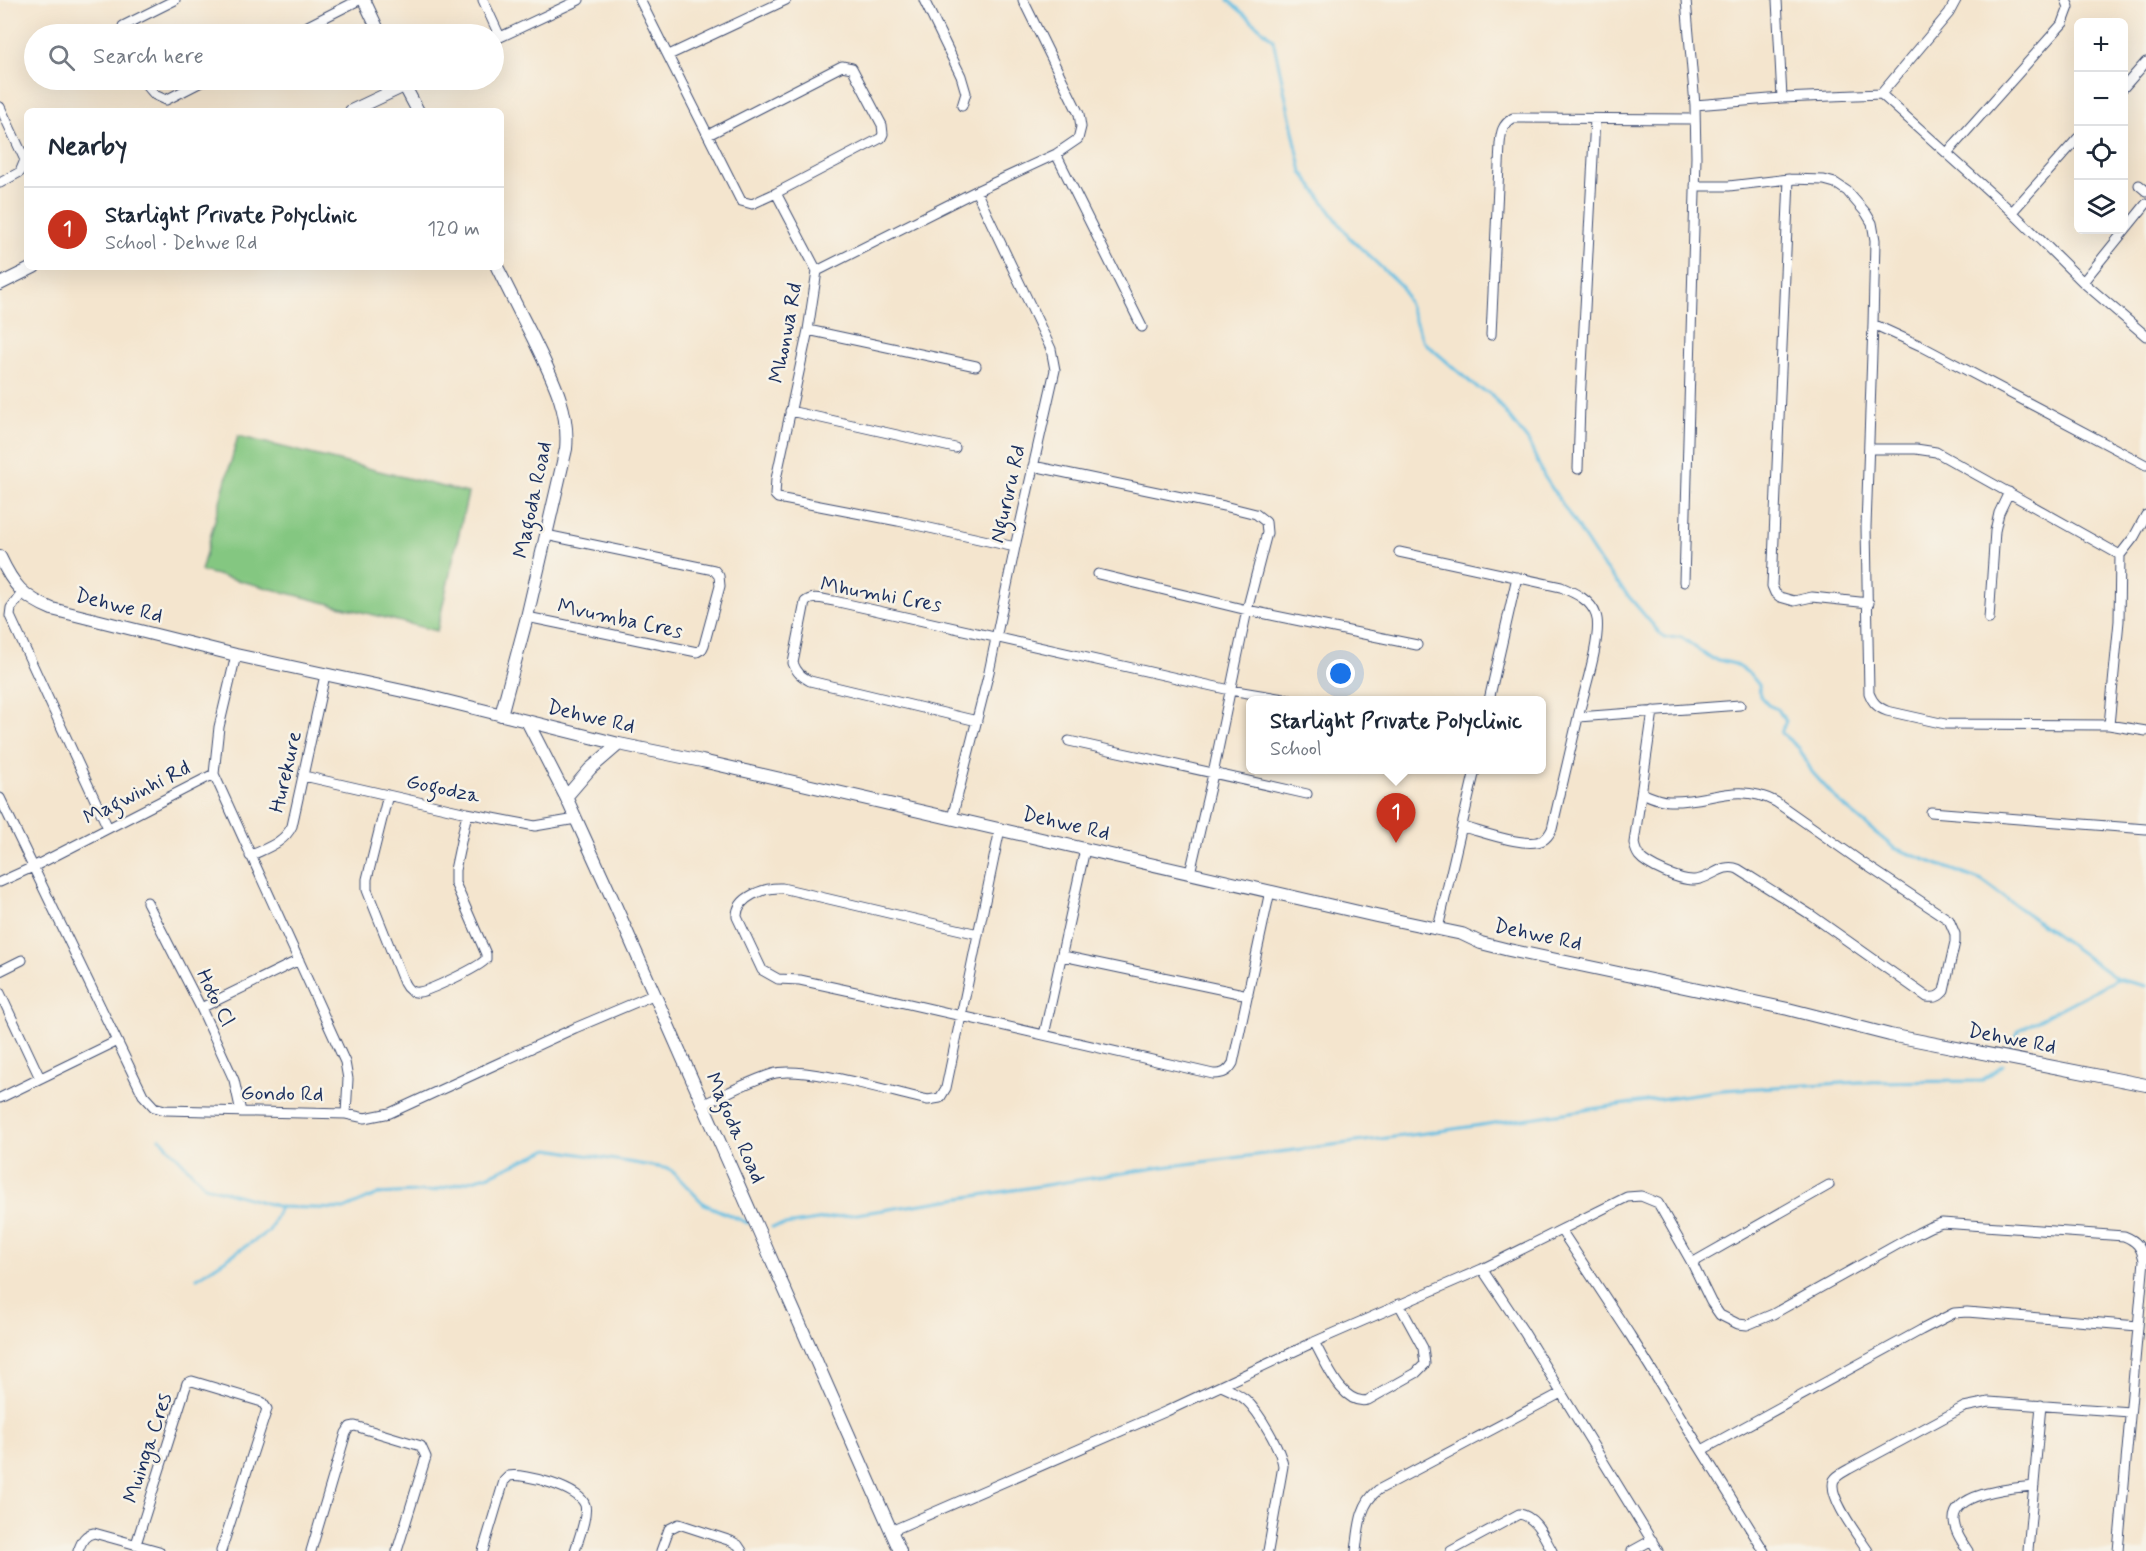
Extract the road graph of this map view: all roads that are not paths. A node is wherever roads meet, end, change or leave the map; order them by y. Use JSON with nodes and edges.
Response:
{"nodes":[{"id":1,"x":175,"y":0,"type":"edge"},
{"id":2,"x":359,"y":0,"type":"edge"},
{"id":3,"x":364,"y":0,"type":"edge"},
{"id":4,"x":483,"y":0,"type":"edge"},
{"id":5,"x":579,"y":0,"type":"edge"},
{"id":6,"x":640,"y":0,"type":"edge"},
{"id":7,"x":786,"y":0,"type":"edge"},
{"id":8,"x":924,"y":0,"type":"edge"},
{"id":9,"x":1023,"y":0,"type":"edge"},
{"id":10,"x":1686,"y":0,"type":"edge"},
{"id":11,"x":1777,"y":0,"type":"edge"},
{"id":12,"x":1956,"y":0,"type":"edge"},
{"id":13,"x":2066,"y":0,"type":"edge"},
{"id":14,"x":127,"y":24,"type":"edge"},
{"id":15,"x":312,"y":24,"type":"edge"},
{"id":16,"x":375,"y":24,"type":"edge"},
{"id":17,"x":492,"y":24,"type":"edge"},
{"id":18,"x":504,"y":35,"type":"edge"},
{"id":19,"x":669,"y":56,"type":"junction"},
{"id":20,"x":2146,"y":62,"type":"edge"},
{"id":21,"x":2128,"y":82,"type":"edge"},
{"id":22,"x":151,"y":90,"type":"edge"},
{"id":23,"x":186,"y":90,"type":"edge"},
{"id":24,"x":389,"y":90,"type":"edge"},
{"id":25,"x":407,"y":90,"type":"edge"},
{"id":26,"x":1881,"y":94,"type":"junction"},
{"id":27,"x":1782,"y":98,"type":"junction"},
{"id":28,"x":1695,"y":105,"type":"junction"},
{"id":29,"x":0,"y":106,"type":"edge"},
{"id":30,"x":962,"y":106,"type":"dead end"},
{"id":31,"x":356,"y":108,"type":"edge"},
{"id":32,"x":416,"y":108,"type":"edge"},
{"id":33,"x":1595,"y":119,"type":"junction"},
{"id":34,"x":1695,"y":119,"type":"junction"},
{"id":35,"x":708,"y":135,"type":"junction"},
{"id":36,"x":2074,"y":144,"type":"edge"},
{"id":37,"x":1947,"y":153,"type":"junction"},
{"id":38,"x":1056,"y":154,"type":"junction"},
{"id":39,"x":24,"y":158,"type":"edge"},
{"id":40,"x":24,"y":162,"type":"edge"},
{"id":41,"x":1789,"y":179,"type":"junction"},
{"id":42,"x":0,"y":183,"type":"edge"},
{"id":43,"x":1695,"y":186,"type":"junction"},
{"id":44,"x":976,"y":191,"type":"junction"},
{"id":45,"x":776,"y":193,"type":"junction"},
{"id":46,"x":2146,"y":204,"type":"edge"},
{"id":47,"x":2012,"y":212,"type":"junction"},
{"id":48,"x":28,"y":270,"type":"edge"},
{"id":49,"x":499,"y":270,"type":"edge"},
{"id":50,"x":817,"y":271,"type":"junction"},
{"id":51,"x":2083,"y":282,"type":"junction"},
{"id":52,"x":0,"y":284,"type":"edge"},
{"id":53,"x":1873,"y":324,"type":"junction"},
{"id":54,"x":1142,"y":327,"type":"dead end"},
{"id":55,"x":808,"y":330,"type":"junction"},
{"id":56,"x":1491,"y":335,"type":"dead end"},
{"id":57,"x":2146,"y":336,"type":"edge"},
{"id":58,"x":976,"y":366,"type":"dead end"},
{"id":59,"x":790,"y":411,"type":"junction"},
{"id":60,"x":956,"y":448,"type":"dead end"},
{"id":61,"x":1870,"y":449,"type":"junction"},
{"id":62,"x":2146,"y":465,"type":"edge"},
{"id":63,"x":1033,"y":466,"type":"junction"},
{"id":64,"x":1578,"y":469,"type":"dead end"},
{"id":65,"x":2009,"y":492,"type":"junction"},
{"id":66,"x":2146,"y":515,"type":"edge"},
{"id":67,"x":546,"y":535,"type":"junction"},
{"id":68,"x":1015,"y":547,"type":"junction"},
{"id":69,"x":1399,"y":552,"type":"dead end"},
{"id":70,"x":2120,"y":555,"type":"junction"},
{"id":71,"x":0,"y":557,"type":"edge"},
{"id":72,"x":1098,"y":574,"type":"dead end"},
{"id":73,"x":1517,"y":577,"type":"junction"},
{"id":74,"x":1684,"y":582,"type":"dead end"},
{"id":75,"x":22,"y":593,"type":"junction"},
{"id":76,"x":1869,"y":603,"type":"junction"},
{"id":77,"x":1247,"y":610,"type":"junction"},
{"id":78,"x":528,"y":618,"type":"junction"},
{"id":79,"x":1989,"y":619,"type":"dead end"},
{"id":80,"x":995,"y":637,"type":"junction"},
{"id":81,"x":1417,"y":645,"type":"dead end"},
{"id":82,"x":236,"y":655,"type":"junction"},
{"id":83,"x":325,"y":675,"type":"junction"},
{"id":84,"x":1230,"y":690,"type":"junction"},
{"id":85,"x":1266,"y":696,"type":"edge"},
{"id":86,"x":1490,"y":696,"type":"edge"},
{"id":87,"x":1740,"y":705,"type":"dead end"},
{"id":88,"x":1653,"y":711,"type":"junction"},
{"id":89,"x":501,"y":716,"type":"junction"},
{"id":90,"x":1578,"y":717,"type":"junction"},
{"id":91,"x":977,"y":721,"type":"junction"},
{"id":92,"x":528,"y":723,"type":"junction"},
{"id":93,"x":2109,"y":725,"type":"junction"},
{"id":94,"x":2146,"y":731,"type":"edge"},
{"id":95,"x":1069,"y":741,"type":"dead end"},
{"id":96,"x":619,"y":744,"type":"junction"},
{"id":97,"x":214,"y":774,"type":"junction"},
{"id":98,"x":1213,"y":774,"type":"junction"},
{"id":99,"x":1474,"y":774,"type":"edge"},
{"id":100,"x":304,"y":776,"type":"junction"},
{"id":101,"x":1642,"y":793,"type":"junction"},
{"id":102,"x":1307,"y":794,"type":"dead end"},
{"id":103,"x":388,"y":795,"type":"junction"},
{"id":104,"x":566,"y":797,"type":"junction"},
{"id":105,"x":0,"y":798,"type":"edge"},
{"id":106,"x":467,"y":813,"type":"junction"},
{"id":107,"x":1931,"y":813,"type":"dead end"},
{"id":108,"x":952,"y":818,"type":"junction"},
{"id":109,"x":576,"y":819,"type":"junction"},
{"id":110,"x":1463,"y":826,"type":"junction"},
{"id":111,"x":108,"y":828,"type":"junction"},
{"id":112,"x":1000,"y":829,"type":"junction"},
{"id":113,"x":2146,"y":829,"type":"edge"},
{"id":114,"x":1086,"y":849,"type":"junction"},
{"id":115,"x":250,"y":856,"type":"junction"},
{"id":116,"x":33,"y":867,"type":"junction"},
{"id":117,"x":1190,"y":873,"type":"junction"},
{"id":118,"x":0,"y":882,"type":"edge"},
{"id":119,"x":1270,"y":891,"type":"junction"},
{"id":120,"x":147,"y":902,"type":"dead end"},
{"id":121,"x":1438,"y":928,"type":"junction"},
{"id":122,"x":978,"y":934,"type":"junction"},
{"id":123,"x":1063,"y":956,"type":"junction"},
{"id":124,"x":22,"y":960,"type":"dead end"},
{"id":125,"x":298,"y":960,"type":"junction"},
{"id":126,"x":0,"y":971,"type":"edge"},
{"id":127,"x":0,"y":993,"type":"edge"},
{"id":128,"x":653,"y":995,"type":"junction"},
{"id":129,"x":1248,"y":995,"type":"junction"},
{"id":130,"x":201,"y":1008,"type":"junction"},
{"id":131,"x":960,"y":1015,"type":"junction"},
{"id":132,"x":1044,"y":1035,"type":"junction"},
{"id":133,"x":117,"y":1041,"type":"junction"},
{"id":134,"x":40,"y":1078,"type":"junction"},
{"id":135,"x":2146,"y":1085,"type":"edge"},
{"id":136,"x":0,"y":1098,"type":"edge"},
{"id":137,"x":704,"y":1104,"type":"junction"},
{"id":138,"x":241,"y":1113,"type":"junction"},
{"id":139,"x":346,"y":1114,"type":"junction"},
{"id":140,"x":1829,"y":1185,"type":"dead end"},
{"id":141,"x":1562,"y":1230,"type":"junction"},
{"id":142,"x":1692,"y":1263,"type":"junction"},
{"id":143,"x":1482,"y":1269,"type":"junction"},
{"id":144,"x":1400,"y":1304,"type":"junction"},
{"id":145,"x":2138,"y":1326,"type":"junction"},
{"id":146,"x":1314,"y":1342,"type":"junction"},
{"id":147,"x":1221,"y":1386,"type":"junction"},
{"id":148,"x":1561,"y":1393,"type":"junction"},
{"id":149,"x":2041,"y":1405,"type":"junction"},
{"id":150,"x":2130,"y":1412,"type":"junction"},
{"id":151,"x":1702,"y":1450,"type":"junction"},
{"id":152,"x":2034,"y":1486,"type":"junction"},
{"id":153,"x":891,"y":1531,"type":"junction"},
{"id":154,"x":1652,"y":1540,"type":"junction"},
{"id":155,"x":136,"y":1544,"type":"junction"},
{"id":156,"x":78,"y":1551,"type":"edge"},
{"id":157,"x":159,"y":1551,"type":"edge"},
{"id":158,"x":221,"y":1551,"type":"edge"},
{"id":159,"x":311,"y":1551,"type":"edge"},
{"id":160,"x":398,"y":1551,"type":"edge"},
{"id":161,"x":483,"y":1551,"type":"edge"},
{"id":162,"x":575,"y":1551,"type":"edge"},
{"id":163,"x":661,"y":1551,"type":"edge"},
{"id":164,"x":742,"y":1551,"type":"edge"},
{"id":165,"x":900,"y":1551,"type":"edge"},
{"id":166,"x":1268,"y":1551,"type":"edge"},
{"id":167,"x":1356,"y":1551,"type":"edge"},
{"id":168,"x":1451,"y":1551,"type":"edge"},
{"id":169,"x":1552,"y":1551,"type":"edge"},
{"id":170,"x":1632,"y":1551,"type":"edge"},
{"id":171,"x":1658,"y":1551,"type":"edge"},
{"id":172,"x":1764,"y":1551,"type":"edge"},
{"id":173,"x":1868,"y":1551,"type":"edge"},
{"id":174,"x":1968,"y":1551,"type":"edge"},
{"id":175,"x":2028,"y":1551,"type":"edge"},
{"id":176,"x":2118,"y":1551,"type":"edge"}],
"edges":[{"from":1,"to":14,"type":"street"},
{"from":2,"to":15,"type":"street"},
{"from":3,"to":16,"type":"street"},
{"from":4,"to":17,"type":"street"},
{"from":5,"to":18,"type":"street"},
{"from":6,"to":19,"type":"street"},
{"from":7,"to":19,"type":"street"},
{"from":8,"to":30,"type":"street"},
{"from":9,"to":38,"type":"street"},
{"from":10,"to":28,"type":"street"},
{"from":11,"to":27,"type":"street"},
{"from":12,"to":26,"type":"street"},
{"from":13,"to":37,"type":"street"},
{"from":19,"to":35,"type":"street"},
{"from":20,"to":21,"type":"street"},
{"from":22,"to":23,"type":"street"},
{"from":24,"to":31,"type":"street"},
{"from":25,"to":32,"type":"street"},
{"from":26,"to":27,"type":"street"},
{"from":26,"to":37,"type":"street"},
{"from":27,"to":28,"type":"street"},
{"from":28,"to":34,"type":"street"},
{"from":29,"to":39,"type":"street"},
{"from":33,"to":34,"type":"street"},
{"from":33,"to":56,"type":"street"},
{"from":33,"to":64,"type":"street"},
{"from":34,"to":43,"type":"street"},
{"from":35,"to":45,"type":"street"},
{"from":35,"to":45,"type":"street"},
{"from":36,"to":47,"type":"street"},
{"from":37,"to":47,"type":"street"},
{"from":38,"to":44,"type":"street"},
{"from":38,"to":54,"type":"street"},
{"from":40,"to":42,"type":"street"},
{"from":41,"to":43,"type":"street"},
{"from":41,"to":53,"type":"street"},
{"from":41,"to":76,"type":"street"},
{"from":43,"to":74,"type":"street"},
{"from":44,"to":50,"type":"street"},
{"from":44,"to":63,"type":"street","name":"Ngururu Rd"},
{"from":45,"to":50,"type":"street","name":"Mhonwa Rd"},
{"from":46,"to":51,"type":"street"},
{"from":47,"to":51,"type":"street"},
{"from":48,"to":52,"type":"street"},
{"from":49,"to":67,"type":"street","name":"Magoda Road"},
{"from":50,"to":55,"type":"street","name":"Mhonwa Rd"},
{"from":51,"to":57,"type":"street"},
{"from":53,"to":61,"type":"street"},
{"from":53,"to":62,"type":"street"},
{"from":55,"to":58,"type":"street"},
{"from":55,"to":59,"type":"street","name":"Mhonwa Rd"},
{"from":59,"to":60,"type":"street"},
{"from":59,"to":68,"type":"street","name":"Mhonwa Rd"},
{"from":61,"to":65,"type":"street"},
{"from":61,"to":76,"type":"street"},
{"from":63,"to":68,"type":"street","name":"Ngururu Rd"},
{"from":63,"to":77,"type":"street"},
{"from":65,"to":70,"type":"street"},
{"from":65,"to":79,"type":"street"},
{"from":66,"to":70,"type":"street"},
{"from":67,"to":78,"type":"street","name":"Magoda Road"},
{"from":67,"to":78,"type":"street","name":"Mvumba Cres"},
{"from":68,"to":80,"type":"street","name":"Ngururu Rd"},
{"from":69,"to":73,"type":"street"},
{"from":70,"to":93,"type":"street"},
{"from":71,"to":75,"type":"street","name":"Dehwe Rd"},
{"from":72,"to":77,"type":"street"},
{"from":73,"to":86,"type":"street"},
{"from":73,"to":90,"type":"street"},
{"from":75,"to":82,"type":"street","name":"Dehwe Rd"},
{"from":75,"to":111,"type":"street"},
{"from":76,"to":93,"type":"street"},
{"from":77,"to":81,"type":"street"},
{"from":77,"to":84,"type":"street"},
{"from":78,"to":89,"type":"street","name":"Magoda Road"},
{"from":80,"to":84,"type":"street"},
{"from":80,"to":91,"type":"street","name":"Ngururu Rd"},
{"from":80,"to":91,"type":"street","name":"Mhumhi Cres"},
{"from":82,"to":83,"type":"street","name":"Dehwe Rd"},
{"from":82,"to":97,"type":"street","name":"Magwinhi Rd"},
{"from":83,"to":89,"type":"street","name":"Dehwe Rd"},
{"from":83,"to":100,"type":"street","name":"Hurekure"},
{"from":84,"to":85,"type":"street"},
{"from":84,"to":98,"type":"street"},
{"from":87,"to":88,"type":"street"},
{"from":88,"to":90,"type":"street"},
{"from":88,"to":101,"type":"street"},
{"from":89,"to":92,"type":"street","name":"Dehwe Rd"},
{"from":90,"to":110,"type":"street"},
{"from":91,"to":108,"type":"street","name":"Ngururu Rd"},
{"from":92,"to":96,"type":"street","name":"Dehwe Rd"},
{"from":92,"to":104,"type":"street","name":"Magoda Road"},
{"from":93,"to":94,"type":"street"},
{"from":95,"to":98,"type":"street"},
{"from":96,"to":104,"type":"street"},
{"from":96,"to":108,"type":"street","name":"Dehwe Rd"},
{"from":97,"to":111,"type":"street","name":"Magwinhi Rd"},
{"from":97,"to":115,"type":"street"},
{"from":98,"to":102,"type":"street"},
{"from":98,"to":117,"type":"street"},
{"from":99,"to":110,"type":"street"},
{"from":100,"to":103,"type":"street","name":"Gogodza"},
{"from":100,"to":115,"type":"street","name":"Hurekure"},
{"from":101,"to":101,"type":"street"},
{"from":103,"to":106,"type":"street","name":"Gogodza"},
{"from":103,"to":106,"type":"street"},
{"from":104,"to":109,"type":"street","name":"Magoda Road"},
{"from":105,"to":116,"type":"street","name":"Gondo Rd"},
{"from":106,"to":109,"type":"street","name":"Gogodza"},
{"from":107,"to":113,"type":"street"},
{"from":108,"to":112,"type":"street","name":"Dehwe Rd"},
{"from":109,"to":128,"type":"street","name":"Magoda Road"},
{"from":110,"to":121,"type":"street"},
{"from":111,"to":116,"type":"street","name":"Magwinhi Rd"},
{"from":112,"to":114,"type":"street","name":"Dehwe Rd"},
{"from":112,"to":122,"type":"street"},
{"from":114,"to":117,"type":"street","name":"Dehwe Rd"},
{"from":114,"to":123,"type":"street"},
{"from":115,"to":125,"type":"street"},
{"from":116,"to":118,"type":"street","name":"Magwinhi Rd"},
{"from":116,"to":133,"type":"street","name":"Gondo Rd"},
{"from":117,"to":119,"type":"street","name":"Dehwe Rd"},
{"from":119,"to":121,"type":"street","name":"Dehwe Rd"},
{"from":119,"to":129,"type":"street"},
{"from":120,"to":130,"type":"street","name":"Hoto Cl"},
{"from":121,"to":135,"type":"street","name":"Dehwe Rd"},
{"from":122,"to":131,"type":"street"},
{"from":122,"to":131,"type":"street"},
{"from":123,"to":129,"type":"street"},
{"from":123,"to":132,"type":"street"},
{"from":124,"to":126,"type":"street"},
{"from":125,"to":130,"type":"street"},
{"from":125,"to":139,"type":"street"},
{"from":127,"to":134,"type":"street"},
{"from":128,"to":137,"type":"street","name":"Magoda Road"},
{"from":128,"to":139,"type":"street","name":"Gondo Rd"},
{"from":129,"to":132,"type":"street"},
{"from":130,"to":138,"type":"street","name":"Hoto Cl"},
{"from":131,"to":132,"type":"street"},
{"from":131,"to":137,"type":"street"},
{"from":133,"to":134,"type":"street"},
{"from":133,"to":138,"type":"street","name":"Gondo Rd"},
{"from":134,"to":136,"type":"street"},
{"from":137,"to":153,"type":"street","name":"Magoda Road"},
{"from":138,"to":139,"type":"street","name":"Gondo Rd"},
{"from":140,"to":142,"type":"street"},
{"from":141,"to":142,"type":"street"},
{"from":141,"to":143,"type":"street"},
{"from":141,"to":151,"type":"street"},
{"from":142,"to":145,"type":"street"},
{"from":143,"to":144,"type":"street"},
{"from":143,"to":148,"type":"street"},
{"from":144,"to":146,"type":"street"},
{"from":144,"to":146,"type":"street"},
{"from":145,"to":150,"type":"street"},
{"from":145,"to":151,"type":"street"},
{"from":146,"to":147,"type":"street"},
{"from":147,"to":153,"type":"street"},
{"from":147,"to":166,"type":"street"},
{"from":148,"to":154,"type":"street"},
{"from":148,"to":167,"type":"street"},
{"from":149,"to":150,"type":"street"},
{"from":149,"to":152,"type":"street"},
{"from":149,"to":173,"type":"street"},
{"from":150,"to":176,"type":"street"},
{"from":151,"to":172,"type":"street"},
{"from":152,"to":174,"type":"street"},
{"from":152,"to":175,"type":"street"},
{"from":153,"to":165,"type":"street","name":"Magoda Road"},
{"from":154,"to":170,"type":"street"},
{"from":154,"to":171,"type":"street"},
{"from":155,"to":156,"type":"street"},
{"from":155,"to":157,"type":"street"},
{"from":155,"to":158,"type":"street","name":"Muinga Cres"},
{"from":159,"to":160,"type":"street"},
{"from":161,"to":162,"type":"street"},
{"from":163,"to":164,"type":"street"},
{"from":168,"to":169,"type":"street"}]}
